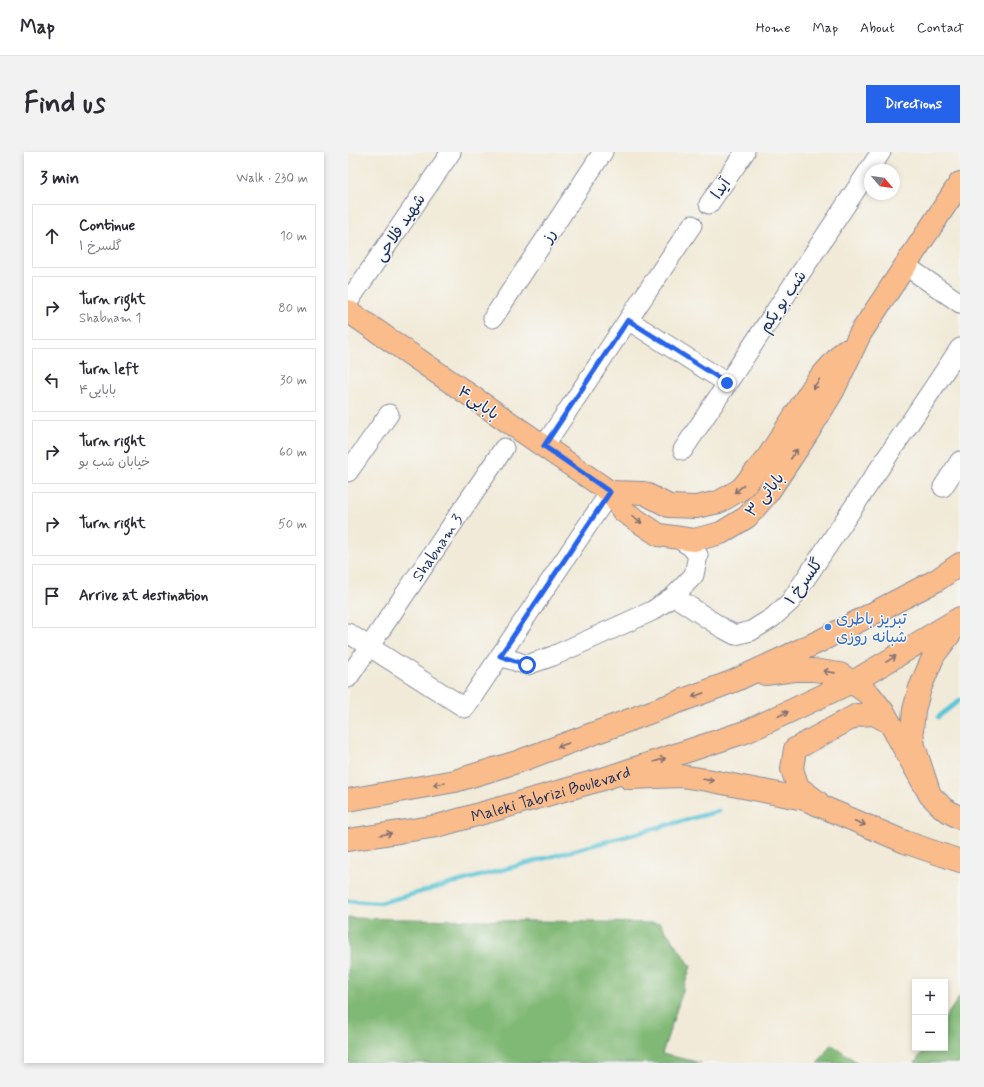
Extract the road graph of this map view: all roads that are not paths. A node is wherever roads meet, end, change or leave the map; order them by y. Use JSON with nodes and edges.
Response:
{"nodes":[{"id":1,"x":451,"y":152,"type":"edge"},
{"id":2,"x":603,"y":152,"type":"edge"},
{"id":3,"x":745,"y":152,"type":"edge"},
{"id":4,"x":881,"y":152,"type":"edge"},
{"id":5,"x":960,"y":183,"type":"edge"},
{"id":6,"x":709,"y":204,"type":"dead end"},
{"id":7,"x":692,"y":225,"type":"dead end"},
{"id":8,"x":906,"y":266,"type":"junction"},
{"id":9,"x":348,"y":302,"type":"edge"},
{"id":10,"x":960,"y":303,"type":"edge"},
{"id":11,"x":348,"y":311,"type":"edge"},
{"id":12,"x":493,"y":318,"type":"dead end"},
{"id":13,"x":628,"y":320,"type":"junction"},
{"id":14,"x":860,"y":334,"type":"junction"},
{"id":15,"x":960,"y":348,"type":"edge"},
{"id":16,"x":727,"y":383,"type":"junction"},
{"id":17,"x":389,"y":414,"type":"dead end"},
{"id":18,"x":544,"y":446,"type":"junction"},
{"id":19,"x":504,"y":448,"type":"dead end"},
{"id":20,"x":683,"y":450,"type":"dead end"},
{"id":21,"x":960,"y":461,"type":"edge"},
{"id":22,"x":348,"y":472,"type":"edge"},
{"id":23,"x":943,"y":487,"type":"dead end"},
{"id":24,"x":610,"y":492,"type":"junction"},
{"id":25,"x":677,"y":538,"type":"junction"},
{"id":26,"x":960,"y":564,"type":"edge"},
{"id":27,"x":674,"y":596,"type":"junction"},
{"id":28,"x":960,"y":619,"type":"edge"},
{"id":29,"x":348,"y":633,"type":"edge"},
{"id":30,"x":369,"y":647,"type":"junction"},
{"id":31,"x":500,"y":656,"type":"junction"},
{"id":32,"x":348,"y":678,"type":"edge"},
{"id":33,"x":739,"y":679,"type":"junction"},
{"id":34,"x":889,"y":722,"type":"junction"},
{"id":35,"x":600,"y":780,"type":"junction"},
{"id":36,"x":930,"y":795,"type":"junction"},
{"id":37,"x":348,"y":800,"type":"edge"},
{"id":38,"x":826,"y":809,"type":"junction"},
{"id":39,"x":960,"y":818,"type":"edge"},
{"id":40,"x":348,"y":840,"type":"edge"},
{"id":41,"x":960,"y":861,"type":"edge"}],
"edges":[{"from":1,"to":9,"type":"street","name":"شهید فلاحی"},
{"from":2,"to":12,"type":"street","name":"رز"},
{"from":3,"to":6,"type":"street","name":"آیدا"},
{"from":4,"to":16,"type":"street","name":"شب بو یکم"},
{"from":5,"to":8,"type":"main road","name":"بابائی ۳"},
{"from":7,"to":13,"type":"street"},
{"from":8,"to":10,"type":"street"},
{"from":8,"to":14,"type":"main road","name":"بابائی ۳"},
{"from":11,"to":18,"type":"main road","name":"بابایی۴"},
{"from":13,"to":16,"type":"street"},
{"from":13,"to":18,"type":"street"},
{"from":14,"to":24,"type":"main road","name":"بابائی ۳","one_way":true},
{"from":25,"to":14,"type":"main road","name":"بابائی ۳","one_way":true},
{"from":15,"to":27,"type":"street","name":"گلسرخ ۱"},
{"from":16,"to":20,"type":"street","name":"شب بو یکم"},
{"from":17,"to":22,"type":"street"},
{"from":18,"to":24,"type":"main road","name":"بابایی۴"},
{"from":19,"to":30,"type":"street","name":"Shabnam 3"},
{"from":21,"to":23,"type":"street"},
{"from":24,"to":25,"type":"main road","name":"بابائی ۳","one_way":true},
{"from":24,"to":31,"type":"street"},
{"from":25,"to":27,"type":"street"},
{"from":26,"to":33,"type":"main road"},
{"from":27,"to":31,"type":"street"},
{"from":35,"to":28,"type":"main road","name":"Maleki Tabrizi Boulevard","one_way":true},
{"from":28,"to":36,"type":"main road"},
{"from":29,"to":30,"type":"street"},
{"from":30,"to":31,"type":"street"},
{"from":30,"to":32,"type":"street","name":"Shabnam 3"},
{"from":34,"to":33,"type":"main road","one_way":true},
{"from":33,"to":37,"type":"main road","one_way":true},
{"from":34,"to":36,"type":"main road"},
{"from":34,"to":38,"type":"main road"},
{"from":35,"to":38,"type":"main road","one_way":true},
{"from":40,"to":35,"type":"main road","name":"Maleki Tabrizi Boulevard","one_way":true},
{"from":36,"to":39,"type":"main road"},
{"from":38,"to":41,"type":"main road","one_way":true}]}
